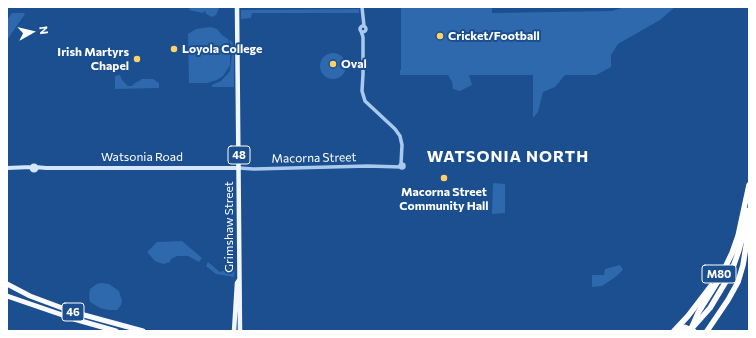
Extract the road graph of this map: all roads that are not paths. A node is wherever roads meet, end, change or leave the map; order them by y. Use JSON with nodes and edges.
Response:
{"nodes":[{"id":1,"x":237,"y":7,"type":"edge"},
{"id":2,"x":362,"y":7,"type":"edge"},
{"id":3,"x":7,"y":168,"type":"edge"},
{"id":4,"x":239,"y":168,"type":"junction"},
{"id":5,"x":749,"y":185,"type":"edge"},
{"id":6,"x":747,"y":208,"type":"edge"},
{"id":7,"x":749,"y":228,"type":"edge"},
{"id":8,"x":7,"y":284,"type":"edge"},
{"id":9,"x":238,"y":289,"type":"junction"},
{"id":10,"x":7,"y":296,"type":"edge"},
{"id":11,"x":240,"y":330,"type":"edge"},
{"id":12,"x":691,"y":330,"type":"edge"},
{"id":13,"x":116,"y":331,"type":"edge"},
{"id":14,"x":142,"y":331,"type":"edge"},
{"id":15,"x":234,"y":331,"type":"edge"},
{"id":16,"x":674,"y":331,"type":"edge"},
{"id":17,"x":678,"y":331,"type":"edge"},
{"id":18,"x":707,"y":331,"type":"edge"}],
"edges":[{"from":1,"to":4,"type":"main road","name":"Grimshaw Street","number":"48"},
{"from":2,"to":4,"type":"street","name":"Macorna Street"},
{"from":3,"to":4,"type":"main road","name":"Watsonia Road"},
{"from":4,"to":9,"type":"main road","name":"Grimshaw Street","number":"48"},
{"from":5,"to":6,"type":"highway","number":"M80"},
{"from":6,"to":12,"type":"highway","number":"M80"},
{"from":6,"to":16,"type":"highway","number":"M80"},
{"from":7,"to":18,"type":"highway"},
{"from":8,"to":14,"type":"highway","number":"46"},
{"from":9,"to":11,"type":"main road","name":"Grimshaw Street","number":"48"},
{"from":9,"to":15,"type":"main road","name":"Grimshaw Street","number":"48"},
{"from":10,"to":13,"type":"highway","number":"46"},
{"from":12,"to":17,"type":"highway"}]}
